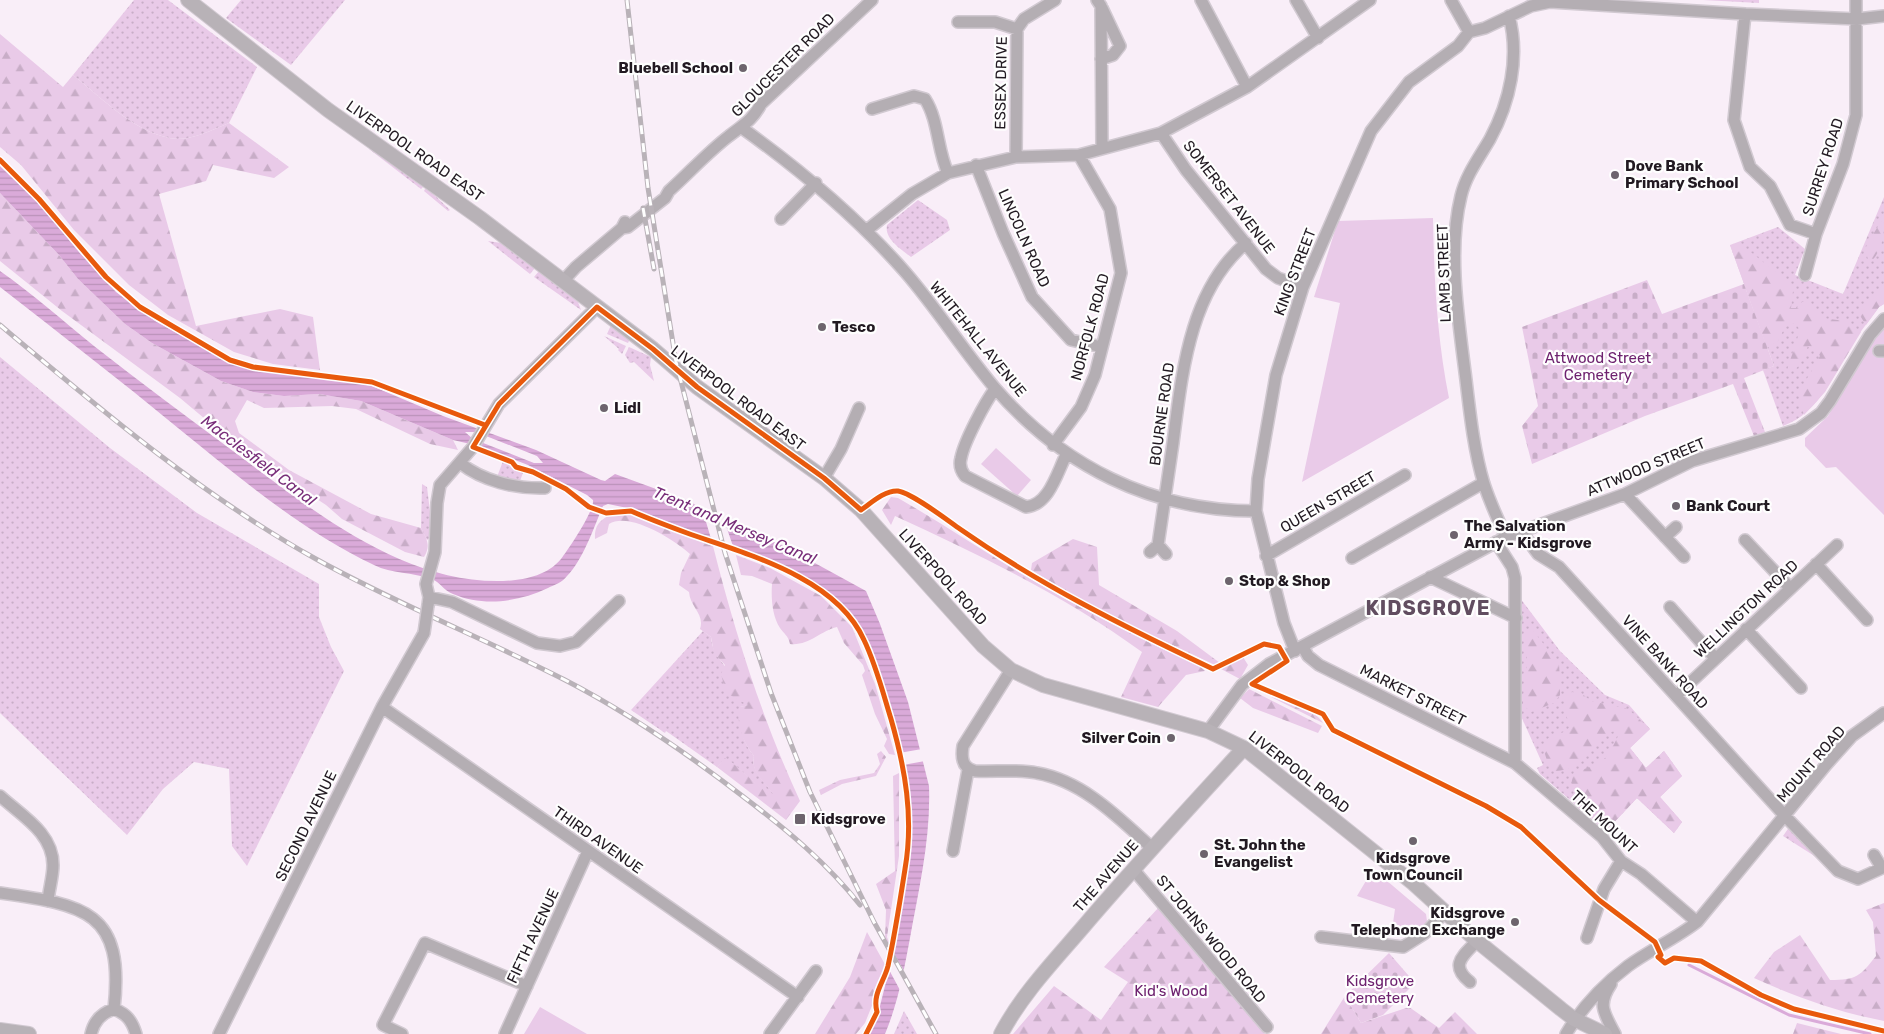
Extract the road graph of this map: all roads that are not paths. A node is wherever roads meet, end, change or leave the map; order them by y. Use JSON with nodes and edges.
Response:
{"nodes":[{"id":1,"x":188,"y":0,"type":"edge"},
{"id":2,"x":872,"y":0,"type":"edge"},
{"id":3,"x":1055,"y":0,"type":"edge"},
{"id":4,"x":1201,"y":0,"type":"edge"},
{"id":5,"x":1296,"y":0,"type":"edge"},
{"id":6,"x":1370,"y":0,"type":"edge"},
{"id":7,"x":1451,"y":0,"type":"edge"},
{"id":8,"x":1856,"y":0,"type":"edge"},
{"id":9,"x":1099,"y":3,"type":"edge"},
{"id":10,"x":1745,"y":14,"type":"junction"},
{"id":11,"x":1509,"y":16,"type":"junction"},
{"id":12,"x":1884,"y":16,"type":"edge"},
{"id":13,"x":1857,"y":19,"type":"junction"},
{"id":14,"x":958,"y":22,"type":"dead end"},
{"id":15,"x":1017,"y":29,"type":"junction"},
{"id":16,"x":1469,"y":32,"type":"junction"},
{"id":17,"x":1318,"y":38,"type":"junction"},
{"id":18,"x":1101,"y":59,"type":"junction"},
{"id":19,"x":1247,"y":87,"type":"junction"},
{"id":20,"x":872,"y":109,"type":"dead end"},
{"id":21,"x":742,"y":128,"type":"junction"},
{"id":22,"x":1161,"y":133,"type":"junction"},
{"id":23,"x":1102,"y":148,"type":"junction"},
{"id":24,"x":1079,"y":155,"type":"junction"},
{"id":25,"x":1016,"y":157,"type":"junction"},
{"id":26,"x":976,"y":165,"type":"junction"},
{"id":27,"x":948,"y":173,"type":"junction"},
{"id":28,"x":816,"y":183,"type":"junction"},
{"id":29,"x":781,"y":219,"type":"dead end"},
{"id":30,"x":867,"y":230,"type":"junction"},
{"id":31,"x":1816,"y":234,"type":"junction"},
{"id":32,"x":1246,"y":243,"type":"junction"},
{"id":33,"x":1805,"y":275,"type":"dead end"},
{"id":34,"x":563,"y":281,"type":"junction"},
{"id":35,"x":1303,"y":287,"type":"junction"},
{"id":36,"x":597,"y":307,"type":"junction"},
{"id":37,"x":1881,"y":322,"type":"edge"},
{"id":38,"x":1102,"y":347,"type":"junction"},
{"id":39,"x":995,"y":388,"type":"junction"},
{"id":40,"x":859,"y":408,"type":"dead end"},
{"id":41,"x":1053,"y":445,"type":"junction"},
{"id":42,"x":1066,"y":455,"type":"junction"},
{"id":43,"x":460,"y":463,"type":"junction"},
{"id":44,"x":1405,"y":475,"type":"dead end"},
{"id":45,"x":824,"y":478,"type":"junction"},
{"id":46,"x":1483,"y":483,"type":"junction"},
{"id":47,"x":545,"y":488,"type":"dead end"},
{"id":48,"x":1625,"y":494,"type":"junction"},
{"id":49,"x":1165,"y":499,"type":"junction"},
{"id":50,"x":861,"y":510,"type":"joint"},
{"id":51,"x":1256,"y":511,"type":"junction"},
{"id":52,"x":1676,"y":527,"type":"dead end"},
{"id":53,"x":1520,"y":531,"type":"junction"},
{"id":54,"x":1665,"y":537,"type":"junction"},
{"id":55,"x":1501,"y":539,"type":"junction"},
{"id":56,"x":1745,"y":540,"type":"dead end"},
{"id":57,"x":1837,"y":545,"type":"dead end"},
{"id":58,"x":1158,"y":550,"type":"dead end"},
{"id":59,"x":1266,"y":556,"type":"junction"},
{"id":60,"x":1684,"y":557,"type":"dead end"},
{"id":61,"x":1352,"y":558,"type":"dead end"},
{"id":62,"x":1816,"y":564,"type":"junction"},
{"id":63,"x":1430,"y":577,"type":"junction"},
{"id":64,"x":1790,"y":588,"type":"junction"},
{"id":65,"x":429,"y":601,"type":"junction"},
{"id":66,"x":619,"y":601,"type":"dead end"},
{"id":67,"x":1670,"y":607,"type":"dead end"},
{"id":68,"x":1516,"y":618,"type":"junction"},
{"id":69,"x":1867,"y":620,"type":"dead end"},
{"id":70,"x":1746,"y":629,"type":"junction"},
{"id":71,"x":1299,"y":649,"type":"junction"},
{"id":72,"x":1715,"y":658,"type":"junction"},
{"id":73,"x":1011,"y":670,"type":"junction"},
{"id":74,"x":1801,"y":688,"type":"dead end"},
{"id":75,"x":1676,"y":696,"type":"junction"},
{"id":76,"x":382,"y":707,"type":"junction"},
{"id":77,"x":1884,"y":713,"type":"edge"},
{"id":78,"x":1208,"y":731,"type":"junction"},
{"id":79,"x":1244,"y":748,"type":"junction"},
{"id":80,"x":1515,"y":763,"type":"junction"},
{"id":81,"x":968,"y":770,"type":"junction"},
{"id":82,"x":0,"y":796,"type":"edge"},
{"id":83,"x":1785,"y":816,"type":"junction"},
{"id":84,"x":1152,"y":848,"type":"junction"},
{"id":85,"x":588,"y":851,"type":"junction"},
{"id":86,"x":953,"y":851,"type":"dead end"},
{"id":87,"x":1874,"y":855,"type":"dead end"},
{"id":88,"x":1620,"y":861,"type":"junction"},
{"id":89,"x":1133,"y":869,"type":"junction"},
{"id":90,"x":0,"y":893,"type":"edge"},
{"id":91,"x":48,"y":901,"type":"junction"},
{"id":92,"x":1445,"y":912,"type":"junction"},
{"id":93,"x":1697,"y":922,"type":"junction"},
{"id":94,"x":1321,"y":937,"type":"dead end"},
{"id":95,"x":1587,"y":938,"type":"dead end"},
{"id":96,"x":1477,"y":941,"type":"junction"},
{"id":97,"x":816,"y":971,"type":"dead end"},
{"id":98,"x":1616,"y":976,"type":"junction"},
{"id":99,"x":1470,"y":982,"type":"dead end"},
{"id":100,"x":527,"y":986,"type":"junction"},
{"id":101,"x":798,"y":997,"type":"junction"},
{"id":102,"x":114,"y":1009,"type":"junction"},
{"id":103,"x":1574,"y":1019,"type":"junction"},
{"id":104,"x":1266,"y":1027,"type":"dead end"},
{"id":105,"x":0,"y":1030,"type":"edge"},
{"id":106,"x":29,"y":1034,"type":"edge"},
{"id":107,"x":91,"y":1034,"type":"edge"},
{"id":108,"x":136,"y":1034,"type":"edge"},
{"id":109,"x":219,"y":1034,"type":"edge"},
{"id":110,"x":402,"y":1034,"type":"edge"},
{"id":111,"x":505,"y":1034,"type":"edge"},
{"id":112,"x":770,"y":1034,"type":"edge"},
{"id":113,"x":1001,"y":1034,"type":"edge"},
{"id":114,"x":1566,"y":1034,"type":"edge"},
{"id":115,"x":1605,"y":1034,"type":"edge"},
{"id":116,"x":1615,"y":1034,"type":"edge"}],
"edges":[{"from":1,"to":34,"type":"main road","name":"LIVERPOOL ROAD EAST"},
{"from":2,"to":21,"type":"street","name":"GLOUCESTER ROAD"},
{"from":3,"to":15,"type":"street","name":"ESSEX DRIVE"},
{"from":4,"to":19,"type":"street"},
{"from":5,"to":17,"type":"street"},
{"from":6,"to":17,"type":"street"},
{"from":7,"to":16,"type":"street"},
{"from":8,"to":13,"type":"street","name":"SURREY ROAD"},
{"from":9,"to":18,"type":"street"},
{"from":9,"to":18,"type":"street"},
{"from":10,"to":11,"type":"street","name":"KING STREET"},
{"from":10,"to":13,"type":"street","name":"KING STREET"},
{"from":10,"to":31,"type":"street","name":"SURREY ROAD"},
{"from":11,"to":16,"type":"street","name":"KING STREET"},
{"from":11,"to":46,"type":"street","name":"LAMB STREET"},
{"from":12,"to":13,"type":"street","name":"KING STREET"},
{"from":13,"to":31,"type":"street","name":"SURREY ROAD"},
{"from":14,"to":15,"type":"street"},
{"from":15,"to":25,"type":"street","name":"ESSEX DRIVE"},
{"from":16,"to":35,"type":"street","name":"KING STREET"},
{"from":17,"to":19,"type":"street"},
{"from":18,"to":23,"type":"street"},
{"from":19,"to":22,"type":"street"},
{"from":20,"to":27,"type":"street"},
{"from":21,"to":28,"type":"street","name":"WHITEHALL AVENUE"},
{"from":21,"to":34,"type":"street","name":"GLOUCESTER ROAD"},
{"from":22,"to":23,"type":"street"},
{"from":22,"to":32,"type":"street","name":"SOMERSET AVENUE"},
{"from":23,"to":24,"type":"street"},
{"from":24,"to":25,"type":"street"},
{"from":24,"to":38,"type":"street","name":"NORFOLK ROAD"},
{"from":25,"to":26,"type":"street"},
{"from":26,"to":27,"type":"street"},
{"from":26,"to":38,"type":"street","name":"LINCOLN ROAD"},
{"from":27,"to":30,"type":"street"},
{"from":28,"to":29,"type":"street"},
{"from":28,"to":30,"type":"street","name":"WHITEHALL AVENUE"},
{"from":30,"to":39,"type":"street","name":"WHITEHALL AVENUE"},
{"from":31,"to":33,"type":"street","name":"SURREY ROAD"},
{"from":32,"to":35,"type":"street","name":"SOMERSET AVENUE"},
{"from":32,"to":49,"type":"street","name":"BOURNE ROAD"},
{"from":34,"to":36,"type":"main road","name":"LIVERPOOL ROAD EAST"},
{"from":35,"to":51,"type":"street","name":"KING STREET"},
{"from":36,"to":43,"type":"street"},
{"from":36,"to":45,"type":"main road","name":"LIVERPOOL ROAD EAST"},
{"from":37,"to":48,"type":"street","name":"ATTWOOD STREET"},
{"from":38,"to":41,"type":"street","name":"NORFOLK ROAD"},
{"from":39,"to":41,"type":"street","name":"WHITEHALL AVENUE"},
{"from":39,"to":42,"type":"street"},
{"from":40,"to":45,"type":"street"},
{"from":41,"to":42,"type":"street","name":"WHITEHALL AVENUE"},
{"from":42,"to":49,"type":"street","name":"WHITEHALL AVENUE"},
{"from":43,"to":47,"type":"street"},
{"from":43,"to":65,"type":"street"},
{"from":44,"to":59,"type":"street","name":"QUEEN STREET"},
{"from":45,"to":50,"type":"main road","name":"LIVERPOOL ROAD EAST"},
{"from":46,"to":55,"type":"street","name":"LAMB STREET"},
{"from":46,"to":61,"type":"street"},
{"from":48,"to":53,"type":"street","name":"ATTWOOD STREET"},
{"from":48,"to":54,"type":"street"},
{"from":49,"to":51,"type":"street","name":"WHITEHALL AVENUE"},
{"from":49,"to":58,"type":"street","name":"BOURNE ROAD"},
{"from":50,"to":73,"type":"main road","name":"LIVERPOOL ROAD"},
{"from":51,"to":59,"type":"street","name":"KING STREET"},
{"from":52,"to":54,"type":"street"},
{"from":53,"to":55,"type":"street","name":"ATTWOOD STREET"},
{"from":53,"to":75,"type":"street","name":"VINE BANK ROAD"},
{"from":54,"to":60,"type":"street"},
{"from":55,"to":63,"type":"street","name":"ATTWOOD STREET"},
{"from":55,"to":68,"type":"street","name":"LAMB STREET"},
{"from":56,"to":64,"type":"street"},
{"from":57,"to":62,"type":"street","name":"WELLINGTON ROAD"},
{"from":59,"to":71,"type":"street","name":"KING STREET"},
{"from":62,"to":64,"type":"street","name":"WELLINGTON ROAD"},
{"from":62,"to":69,"type":"street"},
{"from":63,"to":68,"type":"street"},
{"from":63,"to":71,"type":"street","name":"ATTWOOD STREET"},
{"from":64,"to":70,"type":"street","name":"WELLINGTON ROAD"},
{"from":65,"to":66,"type":"street"},
{"from":65,"to":76,"type":"street","name":"SECOND AVENUE","bridge":true},
{"from":67,"to":72,"type":"street"},
{"from":68,"to":80,"type":"street","name":"LAMB STREET"},
{"from":70,"to":72,"type":"street","name":"WELLINGTON ROAD"},
{"from":70,"to":74,"type":"street"},
{"from":71,"to":78,"type":"street","name":"ATTWOOD STREET"},
{"from":71,"to":80,"type":"street","name":"MARKET STREET"},
{"from":72,"to":75,"type":"street","name":"WELLINGTON ROAD"},
{"from":73,"to":78,"type":"main road","name":"LIVERPOOL ROAD"},
{"from":73,"to":81,"type":"street"},
{"from":75,"to":83,"type":"street","name":"VINE BANK ROAD"},
{"from":76,"to":85,"type":"street","name":"THIRD AVENUE"},
{"from":76,"to":109,"type":"street","name":"SECOND AVENUE"},
{"from":77,"to":83,"type":"street","name":"MOUNT ROAD"},
{"from":78,"to":79,"type":"main road","name":"LIVERPOOL ROAD"},
{"from":79,"to":84,"type":"main road","name":"THE AVENUE"},
{"from":79,"to":92,"type":"main road","name":"LIVERPOOL ROAD"},
{"from":80,"to":88,"type":"street","name":"THE MOUNT"},
{"from":81,"to":84,"type":"street"},
{"from":81,"to":86,"type":"street"},
{"from":82,"to":91,"type":"street"},
{"from":83,"to":87,"type":"street","name":"VINE BANK ROAD"},
{"from":83,"to":93,"type":"street"},
{"from":84,"to":89,"type":"main road","name":"THE AVENUE"},
{"from":85,"to":100,"type":"street","name":"FIFTH AVENUE"},
{"from":85,"to":101,"type":"street","name":"THIRD AVENUE"},
{"from":88,"to":93,"type":"street","name":"THE MOUNT"},
{"from":88,"to":95,"type":"street"},
{"from":89,"to":104,"type":"street","name":"ST JOHNS WOOD ROAD"},
{"from":89,"to":113,"type":"main road","name":"THE AVENUE"},
{"from":90,"to":91,"type":"street"},
{"from":91,"to":102,"type":"street"},
{"from":92,"to":94,"type":"street"},
{"from":92,"to":96,"type":"main road","name":"LIVERPOOL ROAD"},
{"from":93,"to":98,"type":"street"},
{"from":96,"to":99,"type":"street"},
{"from":96,"to":103,"type":"main road","name":"LIVERPOOL ROAD"},
{"from":97,"to":101,"type":"street"},
{"from":98,"to":103,"type":"street"},
{"from":98,"to":116,"type":"street"},
{"from":100,"to":110,"type":"street"},
{"from":100,"to":111,"type":"street","name":"FIFTH AVENUE"},
{"from":101,"to":112,"type":"street"},
{"from":102,"to":107,"type":"street"},
{"from":102,"to":108,"type":"street"},
{"from":103,"to":114,"type":"street"},
{"from":103,"to":115,"type":"main road","name":"LIVERPOOL ROAD"},
{"from":105,"to":106,"type":"main road"}]}
